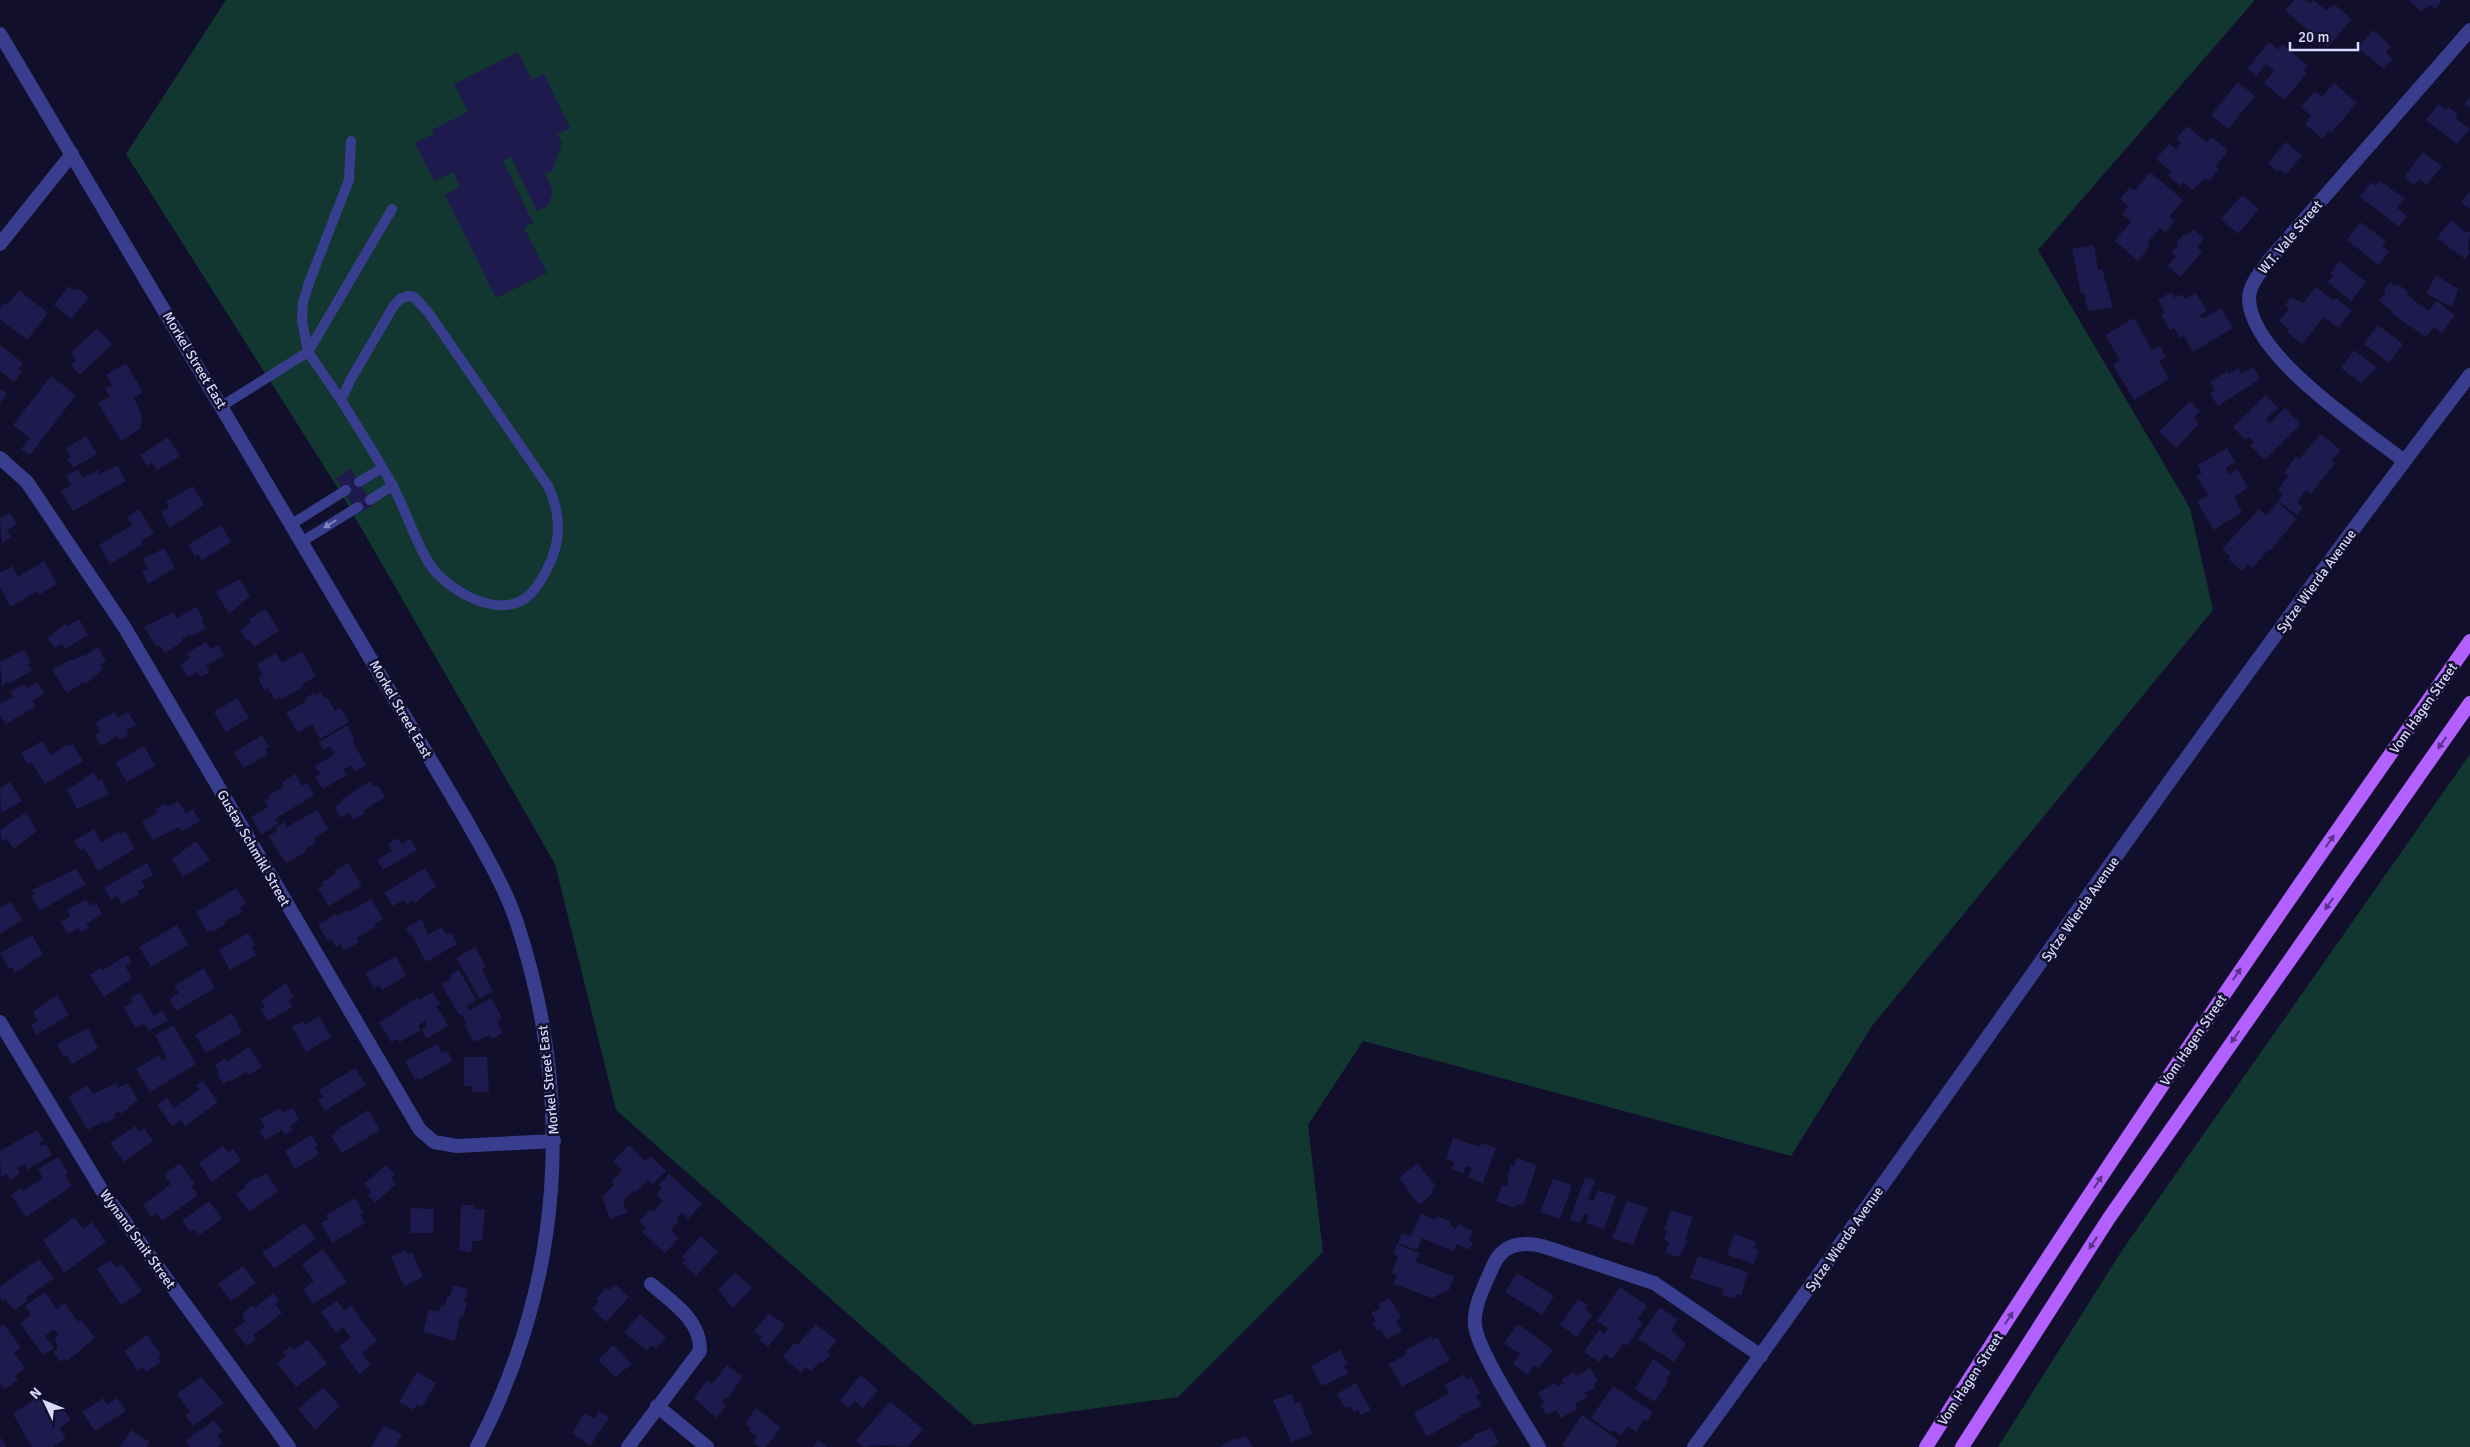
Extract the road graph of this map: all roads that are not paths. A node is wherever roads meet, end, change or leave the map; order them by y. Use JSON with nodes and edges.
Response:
{"nodes":[{"id":1,"x":2470,"y":30,"type":"edge"},
{"id":2,"x":0,"y":34,"type":"edge"},
{"id":3,"x":351,"y":141,"type":"dead end"},
{"id":4,"x":72,"y":154,"type":"junction"},
{"id":5,"x":392,"y":209,"type":"dead end"},
{"id":6,"x":0,"y":244,"type":"edge"},
{"id":7,"x":308,"y":352,"type":"junction"},
{"id":8,"x":2470,"y":375,"type":"edge"},
{"id":9,"x":341,"y":400,"type":"junction"},
{"id":10,"x":222,"y":406,"type":"junction"},
{"id":11,"x":0,"y":458,"type":"edge"},
{"id":12,"x":2404,"y":461,"type":"junction"},
{"id":13,"x":382,"y":468,"type":"junction"},
{"id":14,"x":359,"y":482,"type":"dead end"},
{"id":15,"x":393,"y":485,"type":"junction"},
{"id":16,"x":346,"y":490,"type":"dead end"},
{"id":17,"x":370,"y":500,"type":"dead end"},
{"id":18,"x":358,"y":507,"type":"dead end"},
{"id":19,"x":292,"y":524,"type":"junction"},
{"id":20,"x":303,"y":541,"type":"junction"},
{"id":21,"x":2470,"y":641,"type":"edge"},
{"id":22,"x":2470,"y":703,"type":"edge"},
{"id":23,"x":0,"y":1022,"type":"edge"},
{"id":24,"x":554,"y":1141,"type":"junction"},
{"id":25,"x":651,"y":1284,"type":"dead end"},
{"id":26,"x":1761,"y":1356,"type":"junction"},
{"id":27,"x":657,"y":1406,"type":"junction"},
{"id":28,"x":289,"y":1447,"type":"edge"},
{"id":29,"x":477,"y":1447,"type":"edge"},
{"id":30,"x":628,"y":1447,"type":"edge"},
{"id":31,"x":707,"y":1447,"type":"edge"},
{"id":32,"x":1539,"y":1447,"type":"edge"},
{"id":33,"x":1694,"y":1447,"type":"edge"},
{"id":34,"x":1926,"y":1447,"type":"edge"},
{"id":35,"x":1962,"y":1447,"type":"edge"}],
"edges":[{"from":1,"to":12,"type":"street","name":"W.T. Vale Street"},
{"from":2,"to":4,"type":"street","name":"Morkel Street East"},
{"from":3,"to":7,"type":"lane"},
{"from":4,"to":6,"type":"street"},
{"from":4,"to":10,"type":"street","name":"Morkel Street East"},
{"from":5,"to":7,"type":"lane"},
{"from":7,"to":9,"type":"lane"},
{"from":7,"to":10,"type":"lane"},
{"from":8,"to":12,"type":"street","name":"Sytze Wierda Avenue"},
{"from":9,"to":13,"type":"lane"},
{"from":9,"to":15,"type":"lane"},
{"from":10,"to":19,"type":"street","name":"Morkel Street East"},
{"from":11,"to":24,"type":"street","name":"Gustav Schmikl Street"},
{"from":12,"to":26,"type":"street","name":"Sytze Wierda Avenue"},
{"from":13,"to":14,"type":"lane"},
{"from":13,"to":15,"type":"lane"},
{"from":15,"to":17,"type":"lane"},
{"from":16,"to":19,"type":"lane"},
{"from":18,"to":20,"type":"lane","one_way":true},
{"from":19,"to":20,"type":"street","name":"Morkel Street East"},
{"from":20,"to":24,"type":"street","name":"Morkel Street East"},
{"from":34,"to":21,"type":"main road","name":"Vom Hagen Street","one_way":true},
{"from":22,"to":35,"type":"main road","one_way":true},
{"from":23,"to":28,"type":"street","name":"Wynand Smit Street"},
{"from":24,"to":29,"type":"street","name":"Morkel Street East"},
{"from":25,"to":27,"type":"street"},
{"from":26,"to":32,"type":"street"},
{"from":26,"to":33,"type":"street","name":"Sytze Wierda Avenue"},
{"from":27,"to":30,"type":"street"},
{"from":27,"to":31,"type":"street"}]}
